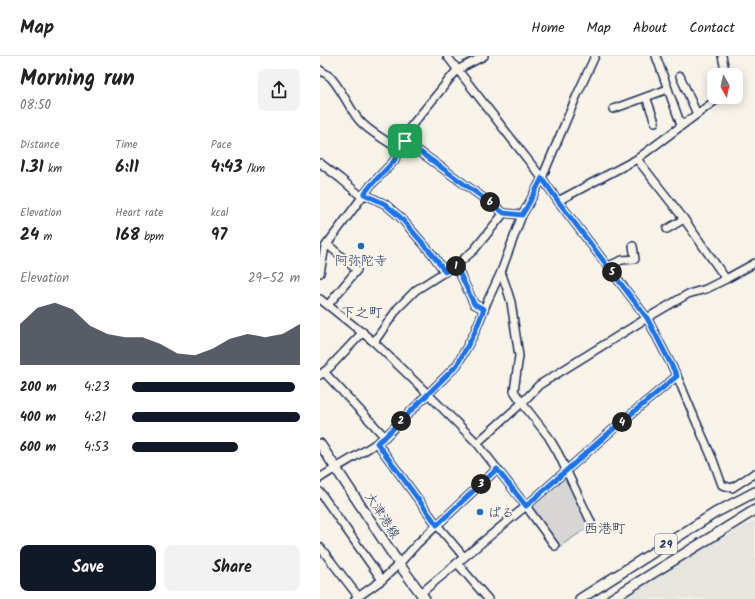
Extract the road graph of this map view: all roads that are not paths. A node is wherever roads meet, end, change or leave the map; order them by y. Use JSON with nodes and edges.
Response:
{"nodes":[{"id":1,"x":448,"y":56,"type":"edge"},
{"id":2,"x":484,"y":56,"type":"edge"},
{"id":3,"x":595,"y":56,"type":"edge"},
{"id":4,"x":656,"y":56,"type":"edge"},
{"id":5,"x":722,"y":56,"type":"edge"},
{"id":6,"x":473,"y":59,"type":"edge"},
{"id":7,"x":725,"y":68,"type":"edge"},
{"id":8,"x":320,"y":70,"type":"edge"},
{"id":9,"x":457,"y":70,"type":"junction"},
{"id":10,"x":680,"y":76,"type":"dead end"},
{"id":11,"x":668,"y":89,"type":"junction"},
{"id":12,"x":646,"y":97,"type":"junction"},
{"id":13,"x":711,"y":104,"type":"edge"},
{"id":14,"x":613,"y":109,"type":"dead end"},
{"id":15,"x":697,"y":114,"type":"junction"},
{"id":16,"x":655,"y":122,"type":"dead end"},
{"id":17,"x":681,"y":125,"type":"junction"},
{"id":18,"x":405,"y":141,"type":"junction"},
{"id":19,"x":399,"y":150,"type":"junction"},
{"id":20,"x":637,"y":159,"type":"junction"},
{"id":21,"x":320,"y":163,"type":"edge"},
{"id":22,"x":542,"y":178,"type":"junction"},
{"id":23,"x":363,"y":195,"type":"junction"},
{"id":24,"x":558,"y":201,"type":"junction"},
{"id":25,"x":504,"y":213,"type":"junction"},
{"id":26,"x":522,"y":215,"type":"junction"},
{"id":27,"x":684,"y":219,"type":"junction"},
{"id":28,"x":667,"y":229,"type":"dead end"},
{"id":29,"x":324,"y":245,"type":"edge"},
{"id":30,"x":633,"y":246,"type":"dead end"},
{"id":31,"x":755,"y":263,"type":"edge"},
{"id":32,"x":456,"y":265,"type":"junction"},
{"id":33,"x":608,"y":266,"type":"junction"},
{"id":34,"x":445,"y":272,"type":"junction"},
{"id":35,"x":501,"y":272,"type":"junction"},
{"id":36,"x":320,"y":273,"type":"edge"},
{"id":37,"x":726,"y":279,"type":"junction"},
{"id":38,"x":320,"y":299,"type":"edge"},
{"id":39,"x":328,"y":305,"type":"junction"},
{"id":40,"x":484,"y":309,"type":"junction"},
{"id":41,"x":647,"y":318,"type":"junction"},
{"id":42,"x":363,"y":332,"type":"junction"},
{"id":43,"x":374,"y":342,"type":"junction"},
{"id":44,"x":322,"y":374,"type":"edge"},
{"id":45,"x":677,"y":376,"type":"junction"},
{"id":46,"x":428,"y":394,"type":"junction"},
{"id":47,"x":522,"y":403,"type":"junction"},
{"id":48,"x":385,"y":437,"type":"junction"},
{"id":49,"x":377,"y":443,"type":"junction"},
{"id":50,"x":477,"y":443,"type":"junction"},
{"id":51,"x":320,"y":444,"type":"edge"},
{"id":52,"x":336,"y":467,"type":"junction"},
{"id":53,"x":497,"y":469,"type":"junction"},
{"id":54,"x":566,"y":471,"type":"junction"},
{"id":55,"x":755,"y":473,"type":"edge"},
{"id":56,"x":320,"y":478,"type":"edge"},
{"id":57,"x":320,"y":492,"type":"edge"},
{"id":58,"x":755,"y":492,"type":"edge"},
{"id":59,"x":526,"y":506,"type":"junction"},
{"id":60,"x":755,"y":510,"type":"edge"},
{"id":61,"x":591,"y":522,"type":"dead end"},
{"id":62,"x":437,"y":525,"type":"junction"},
{"id":63,"x":555,"y":546,"type":"dead end"},
{"id":64,"x":320,"y":547,"type":"edge"},
{"id":65,"x":464,"y":557,"type":"junction"},
{"id":66,"x":457,"y":563,"type":"junction"},
{"id":67,"x":399,"y":564,"type":"junction"},
{"id":68,"x":382,"y":580,"type":"junction"},
{"id":69,"x":423,"y":596,"type":"edge"},
{"id":70,"x":357,"y":598,"type":"edge"},
{"id":71,"x":488,"y":599,"type":"edge"},
{"id":72,"x":580,"y":599,"type":"edge"},
{"id":73,"x":611,"y":599,"type":"edge"}],
"edges":[{"from":1,"to":9,"type":"street"},
{"from":2,"to":6,"type":"street"},
{"from":3,"to":22,"type":"street"},
{"from":4,"to":11,"type":"street"},
{"from":5,"to":7,"type":"street"},
{"from":6,"to":9,"type":"street"},
{"from":8,"to":19,"type":"street"},
{"from":9,"to":18,"type":"street"},
{"from":9,"to":22,"type":"street"},
{"from":10,"to":15,"type":"street"},
{"from":11,"to":12,"type":"street"},
{"from":11,"to":17,"type":"street"},
{"from":12,"to":14,"type":"street"},
{"from":12,"to":16,"type":"street"},
{"from":13,"to":15,"type":"street"},
{"from":15,"to":17,"type":"street"},
{"from":17,"to":20,"type":"street"},
{"from":18,"to":19,"type":"street"},
{"from":18,"to":25,"type":"street"},
{"from":19,"to":23,"type":"street"},
{"from":20,"to":24,"type":"street"},
{"from":20,"to":27,"type":"street"},
{"from":21,"to":23,"type":"street"},
{"from":22,"to":24,"type":"street"},
{"from":22,"to":26,"type":"street"},
{"from":23,"to":29,"type":"street"},
{"from":23,"to":34,"type":"street"},
{"from":24,"to":33,"type":"street"},
{"from":25,"to":26,"type":"street"},
{"from":25,"to":32,"type":"street"},
{"from":26,"to":35,"type":"street"},
{"from":27,"to":28,"type":"street"},
{"from":27,"to":37,"type":"street"},
{"from":29,"to":36,"type":"street"},
{"from":29,"to":39,"type":"street"},
{"from":30,"to":33,"type":"street"},
{"from":31,"to":37,"type":"street"},
{"from":32,"to":34,"type":"street"},
{"from":32,"to":40,"type":"street"},
{"from":33,"to":41,"type":"street"},
{"from":34,"to":43,"type":"street"},
{"from":35,"to":40,"type":"street"},
{"from":35,"to":47,"type":"street"},
{"from":37,"to":41,"type":"street"},
{"from":38,"to":39,"type":"street"},
{"from":39,"to":42,"type":"street"},
{"from":40,"to":46,"type":"street"},
{"from":41,"to":45,"type":"street"},
{"from":41,"to":47,"type":"street"},
{"from":42,"to":43,"type":"street"},
{"from":42,"to":44,"type":"street"},
{"from":43,"to":46,"type":"street"},
{"from":44,"to":48,"type":"street"},
{"from":45,"to":54,"type":"street"},
{"from":45,"to":55,"type":"street"},
{"from":46,"to":48,"type":"street"},
{"from":46,"to":50,"type":"street"},
{"from":47,"to":50,"type":"street"},
{"from":47,"to":54,"type":"street"},
{"from":48,"to":49,"type":"street"},
{"from":49,"to":52,"type":"street"},
{"from":49,"to":62,"type":"street"},
{"from":50,"to":53,"type":"street"},
{"from":51,"to":52,"type":"main road","name":"大津港線"},
{"from":52,"to":56,"type":"street"},
{"from":52,"to":67,"type":"main road","name":"大津港線"},
{"from":53,"to":59,"type":"street"},
{"from":53,"to":62,"type":"street"},
{"from":54,"to":59,"type":"street"},
{"from":54,"to":61,"type":"street"},
{"from":57,"to":68,"type":"street"},
{"from":58,"to":72,"type":"main road","number":"29"},
{"from":59,"to":63,"type":"street"},
{"from":59,"to":65,"type":"street"},
{"from":60,"to":73,"type":"main road","number":"29"},
{"from":62,"to":65,"type":"street"},
{"from":62,"to":67,"type":"street"},
{"from":64,"to":70,"type":"street"},
{"from":65,"to":66,"type":"street"},
{"from":66,"to":69,"type":"street"},
{"from":66,"to":71,"type":"street"},
{"from":67,"to":68,"type":"street"},
{"from":67,"to":69,"type":"main road","name":"大津港線"},
{"from":68,"to":70,"type":"street"}]}
